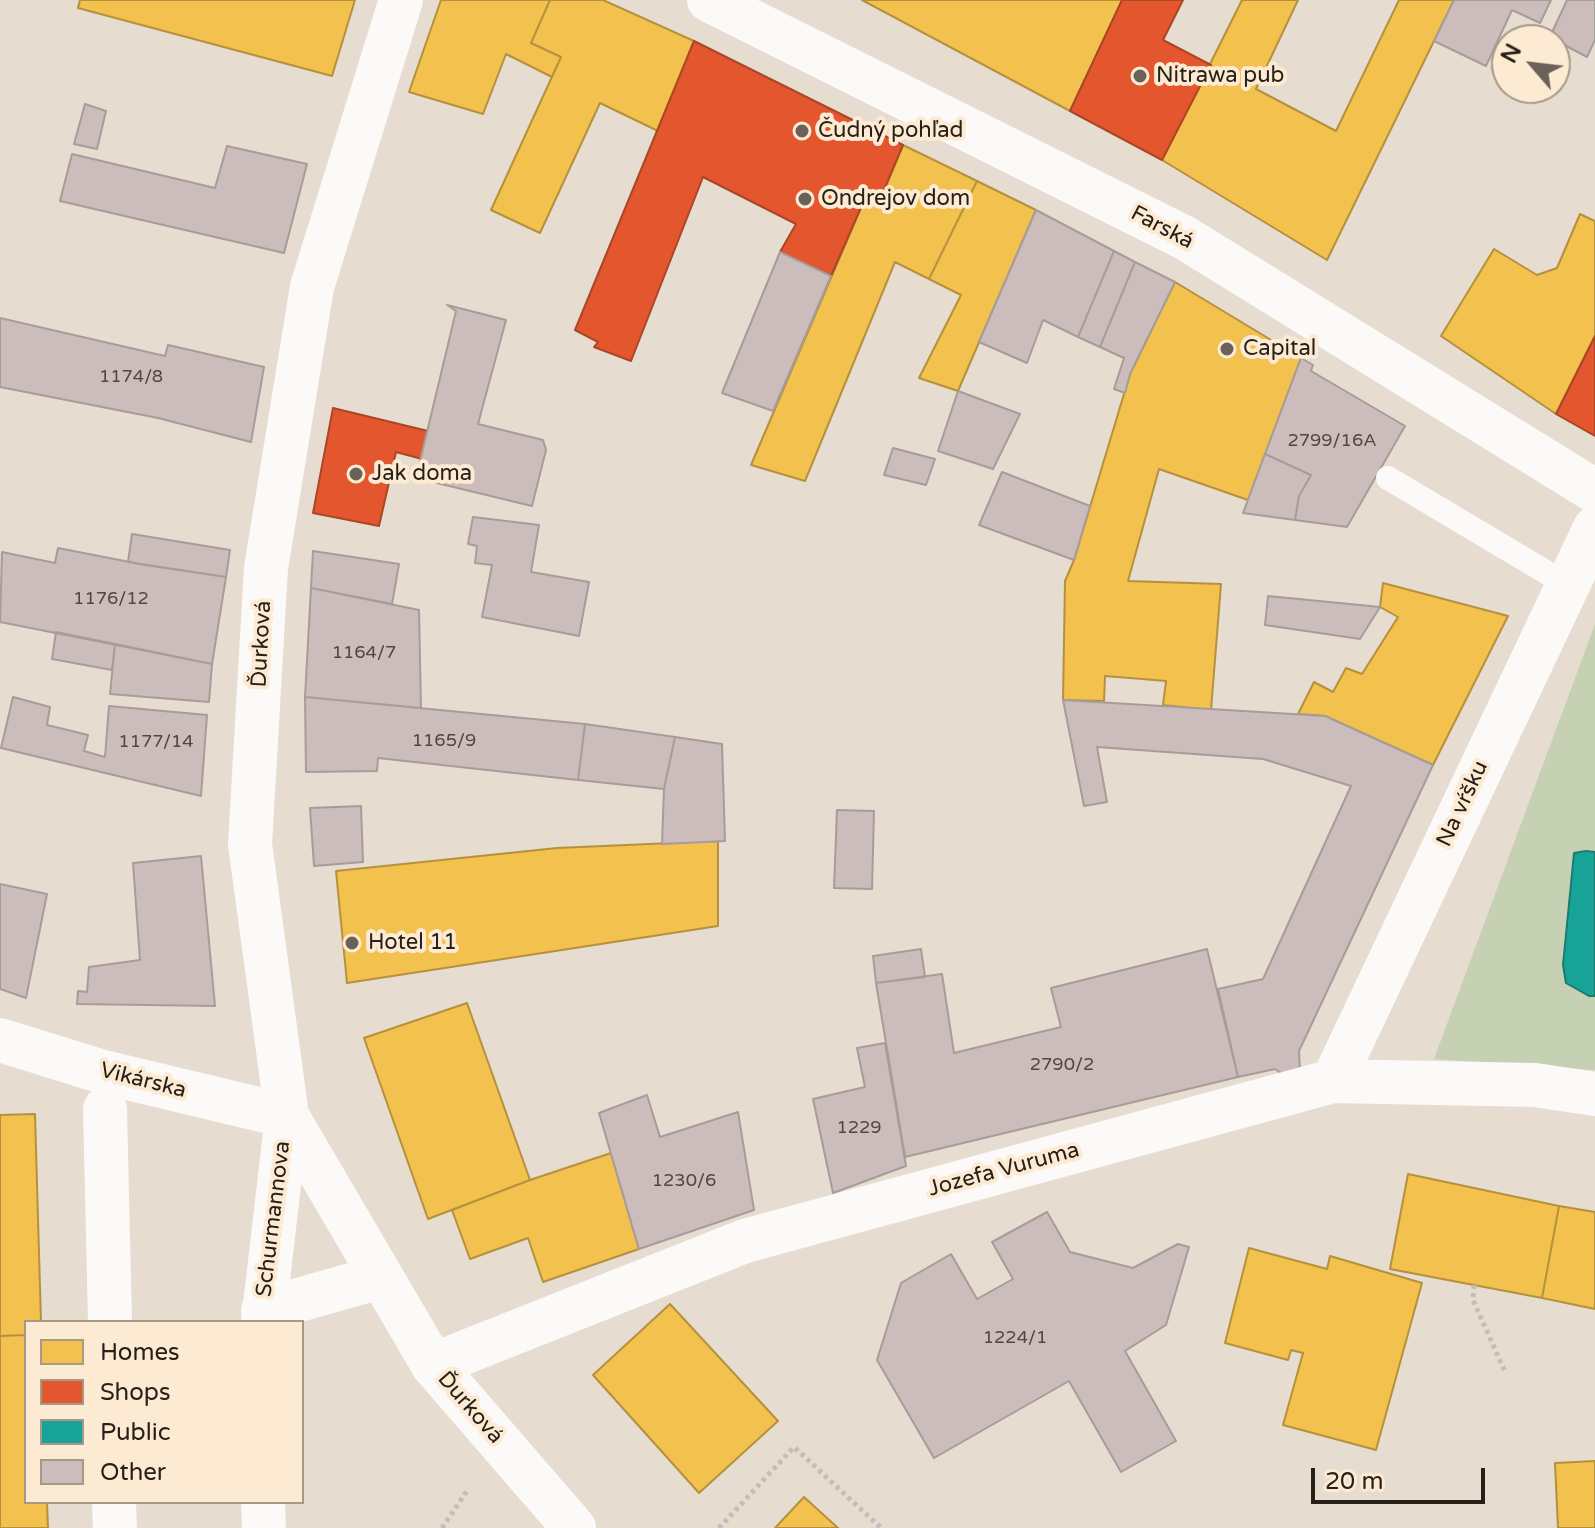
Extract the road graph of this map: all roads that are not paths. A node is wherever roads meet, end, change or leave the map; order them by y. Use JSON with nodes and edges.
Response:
{"nodes":[{"id":1,"x":401,"y":0,"type":"edge"},
{"id":2,"x":709,"y":0,"type":"edge"},
{"id":3,"x":1388,"y":478,"type":"dead end"},
{"id":4,"x":1595,"y":491,"type":"edge"},
{"id":5,"x":1595,"y":528,"type":"edge"},
{"id":6,"x":1566,"y":584,"type":"junction"},
{"id":7,"x":0,"y":1040,"type":"edge"},
{"id":8,"x":1333,"y":1081,"type":"junction"},
{"id":9,"x":1595,"y":1094,"type":"edge"},
{"id":10,"x":105,"y":1109,"type":"dead end"},
{"id":11,"x":287,"y":1116,"type":"junction"},
{"id":12,"x":380,"y":1277,"type":"junction"},
{"id":13,"x":263,"y":1316,"type":"edge"},
{"id":14,"x":110,"y":1320,"type":"edge"},
{"id":15,"x":433,"y":1365,"type":"junction"},
{"id":16,"x":114,"y":1504,"type":"edge"},
{"id":17,"x":263,"y":1504,"type":"edge"},
{"id":18,"x":115,"y":1528,"type":"edge"},
{"id":19,"x":264,"y":1528,"type":"edge"},
{"id":20,"x":574,"y":1528,"type":"edge"}],
"edges":[{"from":1,"to":11,"type":"street","name":"Ďurková"},
{"from":2,"to":4,"type":"street","name":"Farská"},
{"from":3,"to":6,"type":"lane"},
{"from":5,"to":6,"type":"street","name":"Na vŕšku"},
{"from":6,"to":8,"type":"street","name":"Na vŕšku"},
{"from":7,"to":11,"type":"street","name":"Vikárska"},
{"from":8,"to":9,"type":"street","name":"Jozefa Vuruma"},
{"from":8,"to":15,"type":"street","name":"Jozefa Vuruma"},
{"from":10,"to":14,"type":"street"},
{"from":11,"to":12,"type":"street","name":"Ďurková"},
{"from":11,"to":13,"type":"street","name":"Schurmannova"},
{"from":12,"to":13,"type":"street"},
{"from":12,"to":15,"type":"street","name":"Ďurková"},
{"from":15,"to":20,"type":"street","name":"Ďurková"},
{"from":16,"to":18,"type":"street"},
{"from":17,"to":19,"type":"street"}]}
